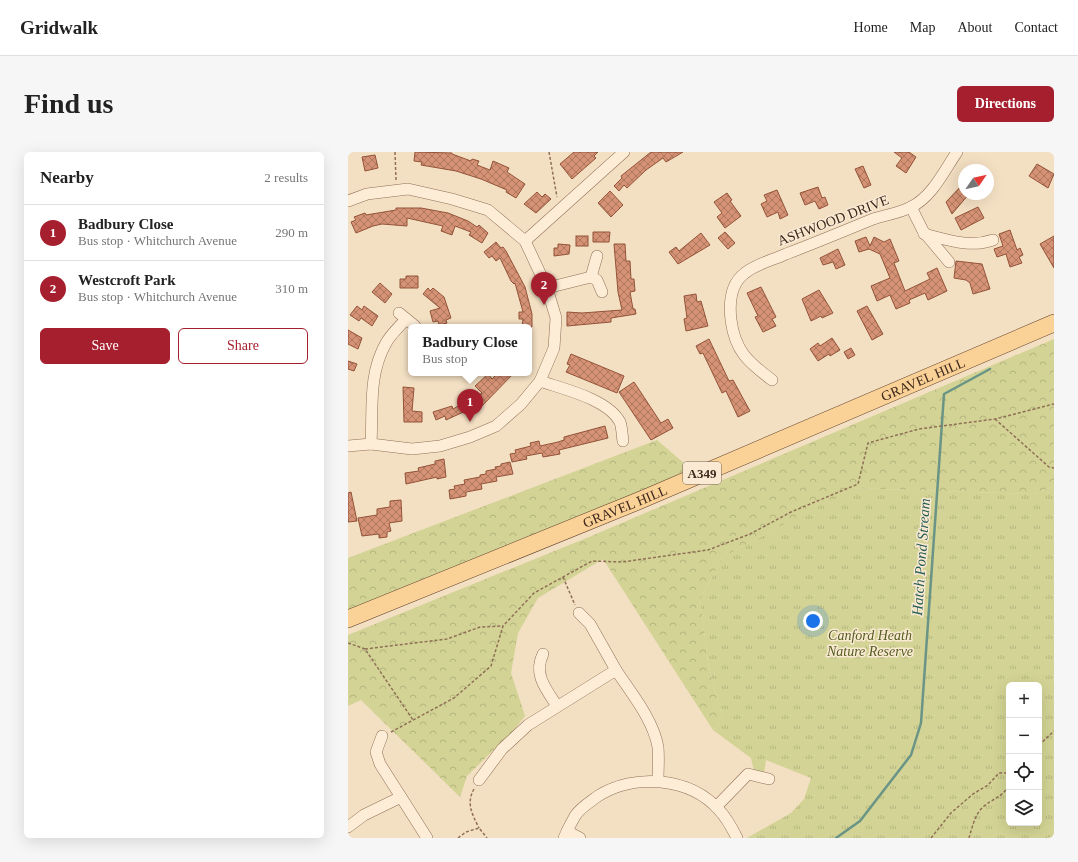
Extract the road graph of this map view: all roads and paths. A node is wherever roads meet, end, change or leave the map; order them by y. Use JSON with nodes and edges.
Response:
{"nodes":[{"id":1,"x":395,"y":152,"type":"edge"},
{"id":2,"x":550,"y":152,"type":"edge"},
{"id":3,"x":624,"y":152,"type":"edge"},
{"id":4,"x":957,"y":152,"type":"edge"},
{"id":5,"x":398,"y":190,"type":"junction"},
{"id":6,"x":348,"y":201,"type":"edge"},
{"id":7,"x":911,"y":207,"type":"junction"},
{"id":8,"x":560,"y":211,"type":"junction"},
{"id":9,"x":924,"y":234,"type":"junction"},
{"id":10,"x":993,"y":240,"type":"dead end"},
{"id":11,"x":525,"y":241,"type":"junction"},
{"id":12,"x":597,"y":256,"type":"dead end"},
{"id":13,"x":949,"y":262,"type":"dead end"},
{"id":14,"x":591,"y":277,"type":"junction"},
{"id":15,"x":547,"y":288,"type":"junction"},
{"id":16,"x":602,"y":292,"type":"dead end"},
{"id":17,"x":407,"y":319,"type":"dead end"},
{"id":18,"x":1054,"y":323,"type":"edge"},
{"id":19,"x":772,"y":380,"type":"dead end"},
{"id":20,"x":540,"y":381,"type":"junction"},
{"id":21,"x":1054,"y":404,"type":"edge"},
{"id":22,"x":995,"y":419,"type":"junction"},
{"id":23,"x":623,"y":441,"type":"dead end"},
{"id":24,"x":371,"y":444,"type":"junction"},
{"id":25,"x":348,"y":446,"type":"edge"},
{"id":26,"x":1054,"y":468,"type":"edge"},
{"id":27,"x":563,"y":577,"type":"junction"},
{"id":28,"x":579,"y":613,"type":"joint"},
{"id":29,"x":348,"y":619,"type":"edge"},
{"id":30,"x":503,"y":626,"type":"junction"},
{"id":31,"x":348,"y":643,"type":"edge"},
{"id":32,"x":365,"y":649,"type":"junction"},
{"id":33,"x":543,"y":654,"type":"dead end"},
{"id":34,"x":616,"y":670,"type":"junction"},
{"id":35,"x":557,"y":706,"type":"junction"},
{"id":36,"x":413,"y":720,"type":"junction"},
{"id":37,"x":1054,"y":731,"type":"edge"},
{"id":38,"x":382,"y":736,"type":"joint"},
{"id":39,"x":1042,"y":742,"type":"edge"},
{"id":40,"x":1006,"y":773,"type":"edge"},
{"id":41,"x":769,"y":778,"type":"dead end"},
{"id":42,"x":479,"y":780,"type":"joint"},
{"id":43,"x":658,"y":781,"type":"junction"},
{"id":44,"x":1006,"y":790,"type":"edge"},
{"id":45,"x":401,"y":797,"type":"junction"},
{"id":46,"x":716,"y":807,"type":"junction"},
{"id":47,"x":348,"y":827,"type":"edge"},
{"id":48,"x":479,"y":828,"type":"junction"},
{"id":49,"x":565,"y":834,"type":"edge"},
{"id":50,"x":427,"y":838,"type":"edge"},
{"id":51,"x":458,"y":838,"type":"edge"},
{"id":52,"x":487,"y":838,"type":"edge"},
{"id":53,"x":580,"y":838,"type":"edge"},
{"id":54,"x":737,"y":838,"type":"edge"},
{"id":55,"x":931,"y":838,"type":"edge"},
{"id":56,"x":969,"y":838,"type":"edge"}],
"edges":[{"from":1,"to":5,"type":"path"},
{"from":2,"to":8,"type":"path"},
{"from":3,"to":8,"type":"street"},
{"from":4,"to":7,"type":"street","name":"ASHWOOD DRIVE"},
{"from":5,"to":6,"type":"street"},
{"from":5,"to":11,"type":"street"},
{"from":7,"to":9,"type":"street","name":"ASHWOOD DRIVE"},
{"from":7,"to":19,"type":"street","name":"ASHWOOD DRIVE"},
{"from":8,"to":11,"type":"street"},
{"from":9,"to":10,"type":"street"},
{"from":9,"to":13,"type":"street","name":"ASHWOOD DRIVE"},
{"from":11,"to":15,"type":"street"},
{"from":12,"to":14,"type":"street"},
{"from":14,"to":15,"type":"street"},
{"from":14,"to":16,"type":"street"},
{"from":15,"to":20,"type":"street"},
{"from":17,"to":24,"type":"street"},
{"from":18,"to":29,"type":"main road","name":"GRAVEL HILL","number":"A349"},
{"from":20,"to":23,"type":"street"},
{"from":20,"to":24,"type":"street"},
{"from":21,"to":22,"type":"path"},
{"from":22,"to":26,"type":"path"},
{"from":22,"to":27,"type":"path"},
{"from":24,"to":25,"type":"street"},
{"from":27,"to":28,"type":"path"},
{"from":27,"to":30,"type":"path"},
{"from":28,"to":34,"type":"street"},
{"from":30,"to":32,"type":"path"},
{"from":30,"to":36,"type":"path"},
{"from":31,"to":32,"type":"path"},
{"from":32,"to":36,"type":"path"},
{"from":33,"to":35,"type":"street"},
{"from":34,"to":35,"type":"street"},
{"from":34,"to":43,"type":"street"},
{"from":35,"to":42,"type":"street"},
{"from":36,"to":38,"type":"path"},
{"from":37,"to":39,"type":"path"},
{"from":38,"to":45,"type":"street"},
{"from":40,"to":55,"type":"path"},
{"from":41,"to":46,"type":"street"},
{"from":42,"to":48,"type":"path"},
{"from":43,"to":46,"type":"street"},
{"from":43,"to":49,"type":"street"},
{"from":44,"to":56,"type":"path"},
{"from":45,"to":47,"type":"street"},
{"from":45,"to":50,"type":"street"},
{"from":46,"to":54,"type":"street"},
{"from":48,"to":51,"type":"path"},
{"from":48,"to":52,"type":"path"},
{"from":49,"to":53,"type":"street"}]}
